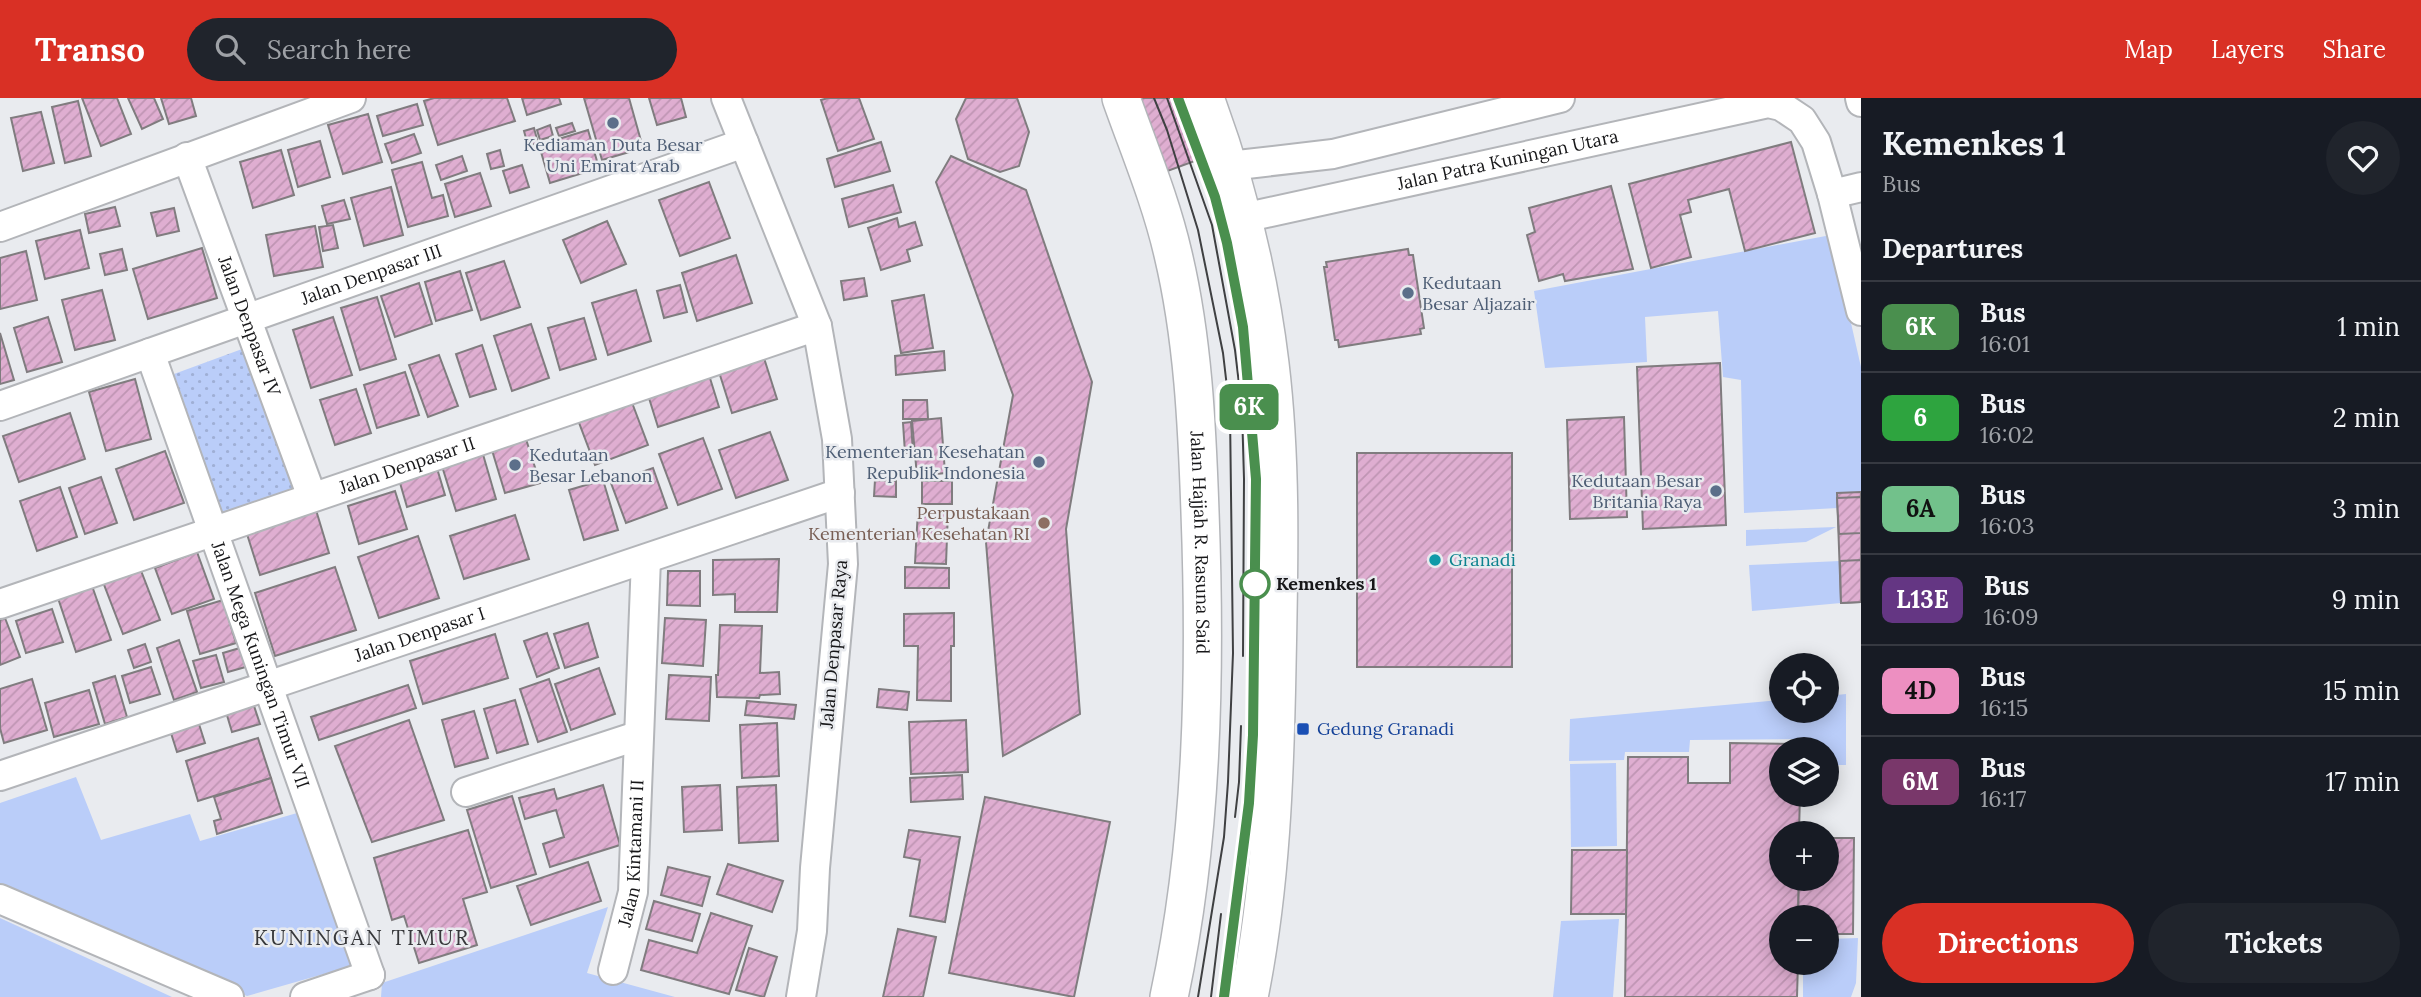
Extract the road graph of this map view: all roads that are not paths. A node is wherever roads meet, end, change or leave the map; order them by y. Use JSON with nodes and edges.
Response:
{"nodes":[{"id":1,"x":351,"y":98,"type":"edge"},
{"id":2,"x":726,"y":98,"type":"edge"},
{"id":3,"x":1121,"y":98,"type":"edge"},
{"id":4,"x":1205,"y":98,"type":"edge"},
{"id":5,"x":1560,"y":98,"type":"edge"},
{"id":6,"x":1767,"y":101,"type":"edge"},
{"id":7,"x":744,"y":143,"type":"junction"},
{"id":8,"x":187,"y":157,"type":"junction"},
{"id":9,"x":1229,"y":166,"type":"junction"},
{"id":10,"x":1861,"y":187,"type":"edge"},
{"id":11,"x":1832,"y":194,"type":"junction"},
{"id":12,"x":1243,"y":218,"type":"junction"},
{"id":13,"x":0,"y":227,"type":"edge"},
{"id":14,"x":1861,"y":310,"type":"edge"},
{"id":15,"x":247,"y":319,"type":"junction"},
{"id":16,"x":817,"y":327,"type":"junction"},
{"id":17,"x":150,"y":353,"type":"junction"},
{"id":18,"x":0,"y":406,"type":"edge"},
{"id":19,"x":840,"y":494,"type":"junction"},
{"id":20,"x":312,"y":496,"type":"junction"},
{"id":21,"x":213,"y":530,"type":"junction"},
{"id":22,"x":646,"y":559,"type":"junction"},
{"id":23,"x":0,"y":604,"type":"edge"},
{"id":24,"x":268,"y":686,"type":"junction"},
{"id":25,"x":637,"y":736,"type":"junction"},
{"id":26,"x":0,"y":776,"type":"edge"},
{"id":27,"x":466,"y":792,"type":"dead end"},
{"id":28,"x":0,"y":899,"type":"edge"},
{"id":29,"x":613,"y":970,"type":"dead end"},
{"id":30,"x":367,"y":986,"type":"edge"},
{"id":31,"x":1176,"y":990,"type":"edge"},
{"id":32,"x":1246,"y":994,"type":"edge"},
{"id":33,"x":229,"y":997,"type":"edge"},
{"id":34,"x":305,"y":997,"type":"edge"},
{"id":35,"x":801,"y":997,"type":"edge"}],
"edges":[{"from":1,"to":8,"type":"street"},
{"from":2,"to":7,"type":"street","name":"Jalan Denpasar Raya"},
{"from":3,"to":31,"type":"main road","name":"Jalan Hajjah R. Rasuna Said"},
{"from":4,"to":9,"type":"main road"},
{"from":5,"to":9,"type":"street"},
{"from":6,"to":11,"type":"street"},
{"from":6,"to":12,"type":"street","name":"Jalan Patra Kuningan Utara"},
{"from":7,"to":15,"type":"street","name":"Jalan Denpasar III"},
{"from":7,"to":16,"type":"street","name":"Jalan Denpasar Raya"},
{"from":8,"to":13,"type":"street"},
{"from":8,"to":15,"type":"street","name":"Jalan Denpasar IV"},
{"from":9,"to":12,"type":"main road"},
{"from":10,"to":11,"type":"street"},
{"from":11,"to":14,"type":"street"},
{"from":12,"to":32,"type":"main road"},
{"from":15,"to":17,"type":"street","name":"Jalan Denpasar III"},
{"from":15,"to":20,"type":"street","name":"Jalan Denpasar IV"},
{"from":16,"to":19,"type":"street","name":"Jalan Denpasar Raya"},
{"from":16,"to":20,"type":"street","name":"Jalan Denpasar II"},
{"from":17,"to":18,"type":"street","name":"Jalan Denpasar III"},
{"from":17,"to":21,"type":"street","name":"Jalan Mega Kuningan Timur VII"},
{"from":19,"to":22,"type":"street","name":"Jalan Denpasar I"},
{"from":19,"to":35,"type":"street","name":"Jalan Denpasar Raya"},
{"from":20,"to":21,"type":"street","name":"Jalan Denpasar II"},
{"from":21,"to":23,"type":"street","name":"Jalan Denpasar II"},
{"from":21,"to":24,"type":"street","name":"Jalan Mega Kuningan Timur VII"},
{"from":22,"to":24,"type":"street","name":"Jalan Denpasar I"},
{"from":22,"to":25,"type":"street","name":"Jalan Kintamani II"},
{"from":24,"to":26,"type":"street","name":"Jalan Denpasar I"},
{"from":24,"to":30,"type":"street","name":"Jalan Mega Kuningan Timur VII"},
{"from":25,"to":27,"type":"street"},
{"from":25,"to":29,"type":"street","name":"Jalan Kintamani II"},
{"from":28,"to":33,"type":"street"},
{"from":30,"to":34,"type":"street"}]}
